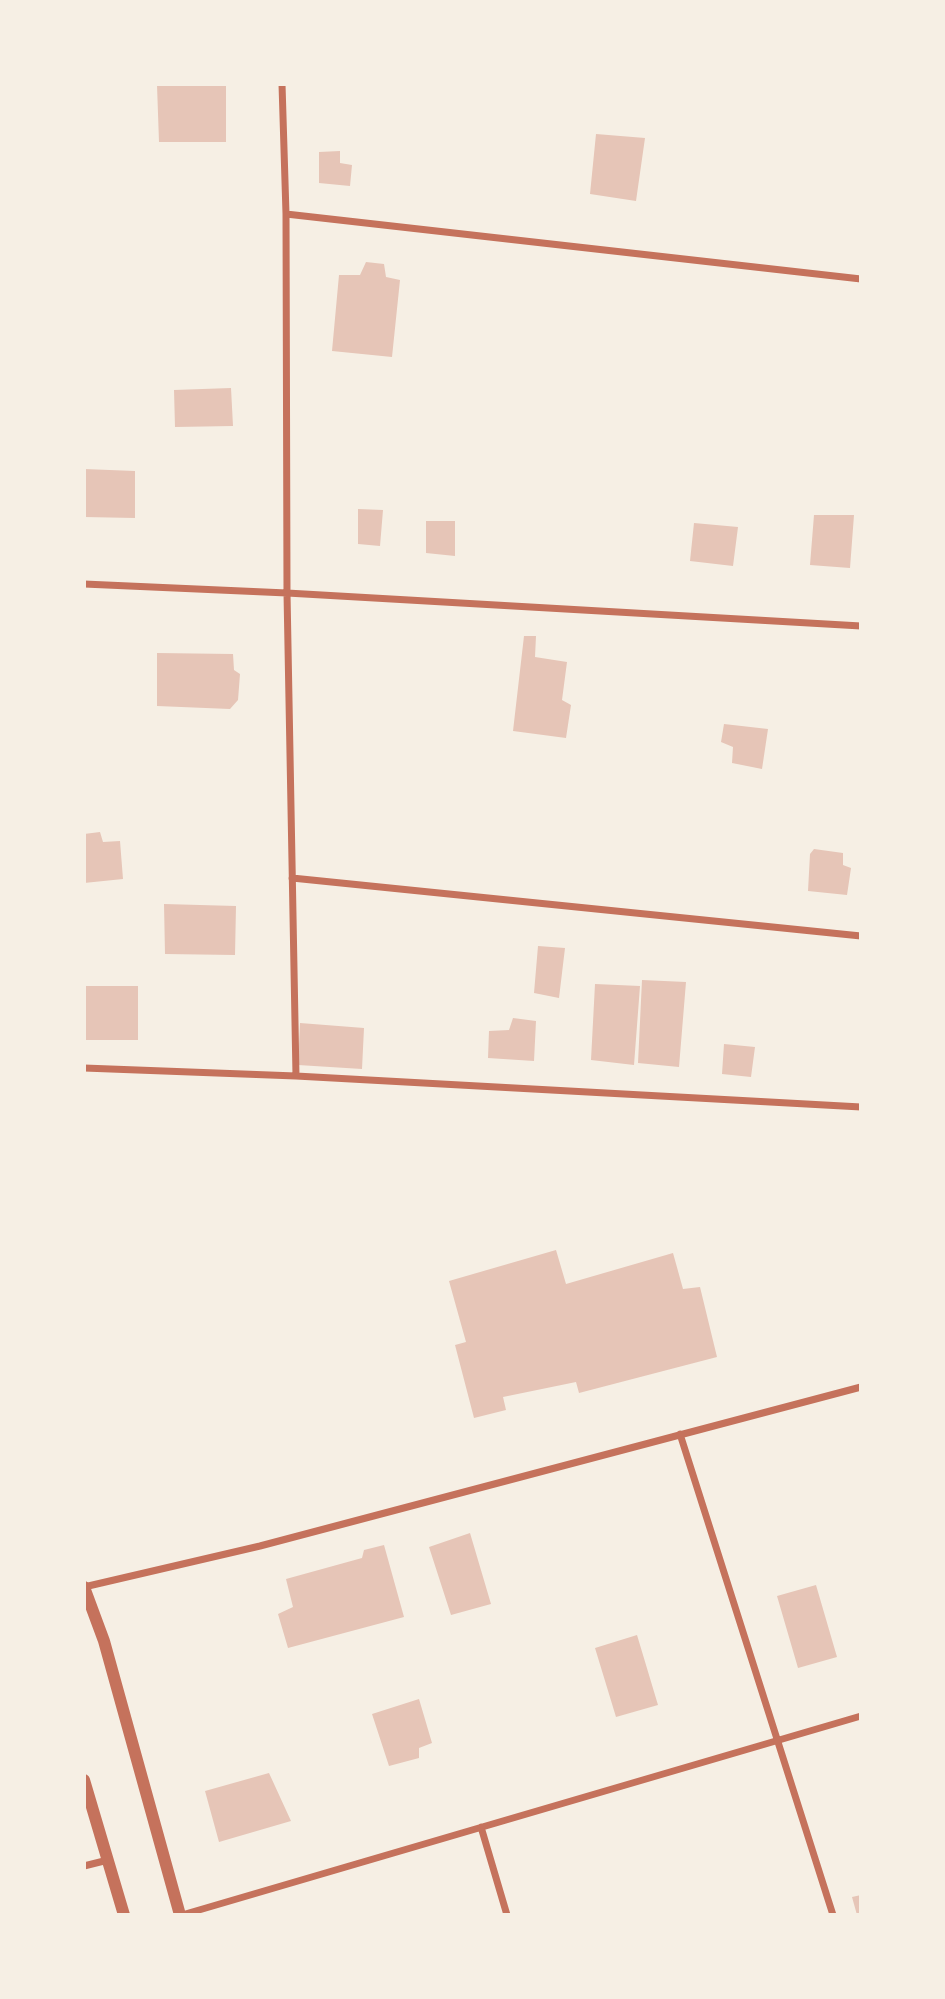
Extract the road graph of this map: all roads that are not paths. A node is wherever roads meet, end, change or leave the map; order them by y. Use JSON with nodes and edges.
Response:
{"nodes":[{"id":1,"x":282,"y":84,"type":"edge"},
{"id":2,"x":286,"y":214,"type":"junction"},
{"id":3,"x":861,"y":279,"type":"edge"},
{"id":4,"x":84,"y":584,"type":"edge"},
{"id":5,"x":287,"y":593,"type":"junction"},
{"id":6,"x":861,"y":626,"type":"edge"},
{"id":7,"x":292,"y":878,"type":"junction"},
{"id":8,"x":861,"y":936,"type":"edge"},
{"id":9,"x":84,"y":1068,"type":"edge"},
{"id":10,"x":296,"y":1076,"type":"junction"},
{"id":11,"x":861,"y":1107,"type":"edge"},
{"id":12,"x":861,"y":1387,"type":"edge"},
{"id":13,"x":680,"y":1434,"type":"junction"},
{"id":14,"x":84,"y":1587,"type":"edge"},
{"id":15,"x":861,"y":1716,"type":"edge"},
{"id":16,"x":778,"y":1740,"type":"junction"},
{"id":17,"x":84,"y":1780,"type":"edge"},
{"id":18,"x":481,"y":1827,"type":"junction"},
{"id":19,"x":108,"y":1860,"type":"junction"},
{"id":20,"x":84,"y":1866,"type":"edge"},
{"id":21,"x":124,"y":1915,"type":"edge"},
{"id":22,"x":181,"y":1915,"type":"edge"},
{"id":23,"x":507,"y":1915,"type":"edge"},
{"id":24,"x":833,"y":1915,"type":"edge"}],
"edges":[{"from":1,"to":2,"type":"street"},
{"from":2,"to":3,"type":"street"},
{"from":2,"to":5,"type":"street"},
{"from":4,"to":5,"type":"street"},
{"from":5,"to":6,"type":"street"},
{"from":5,"to":7,"type":"street"},
{"from":7,"to":8,"type":"street"},
{"from":7,"to":10,"type":"street"},
{"from":9,"to":10,"type":"street"},
{"from":10,"to":11,"type":"street"},
{"from":12,"to":13,"type":"street"},
{"from":13,"to":14,"type":"street"},
{"from":13,"to":16,"type":"street"},
{"from":14,"to":22,"type":"street"},
{"from":15,"to":16,"type":"street"},
{"from":16,"to":18,"type":"street"},
{"from":16,"to":24,"type":"street"},
{"from":17,"to":19,"type":"street"},
{"from":18,"to":22,"type":"street"},
{"from":18,"to":23,"type":"street"},
{"from":19,"to":20,"type":"street"},
{"from":19,"to":21,"type":"street"}]}
